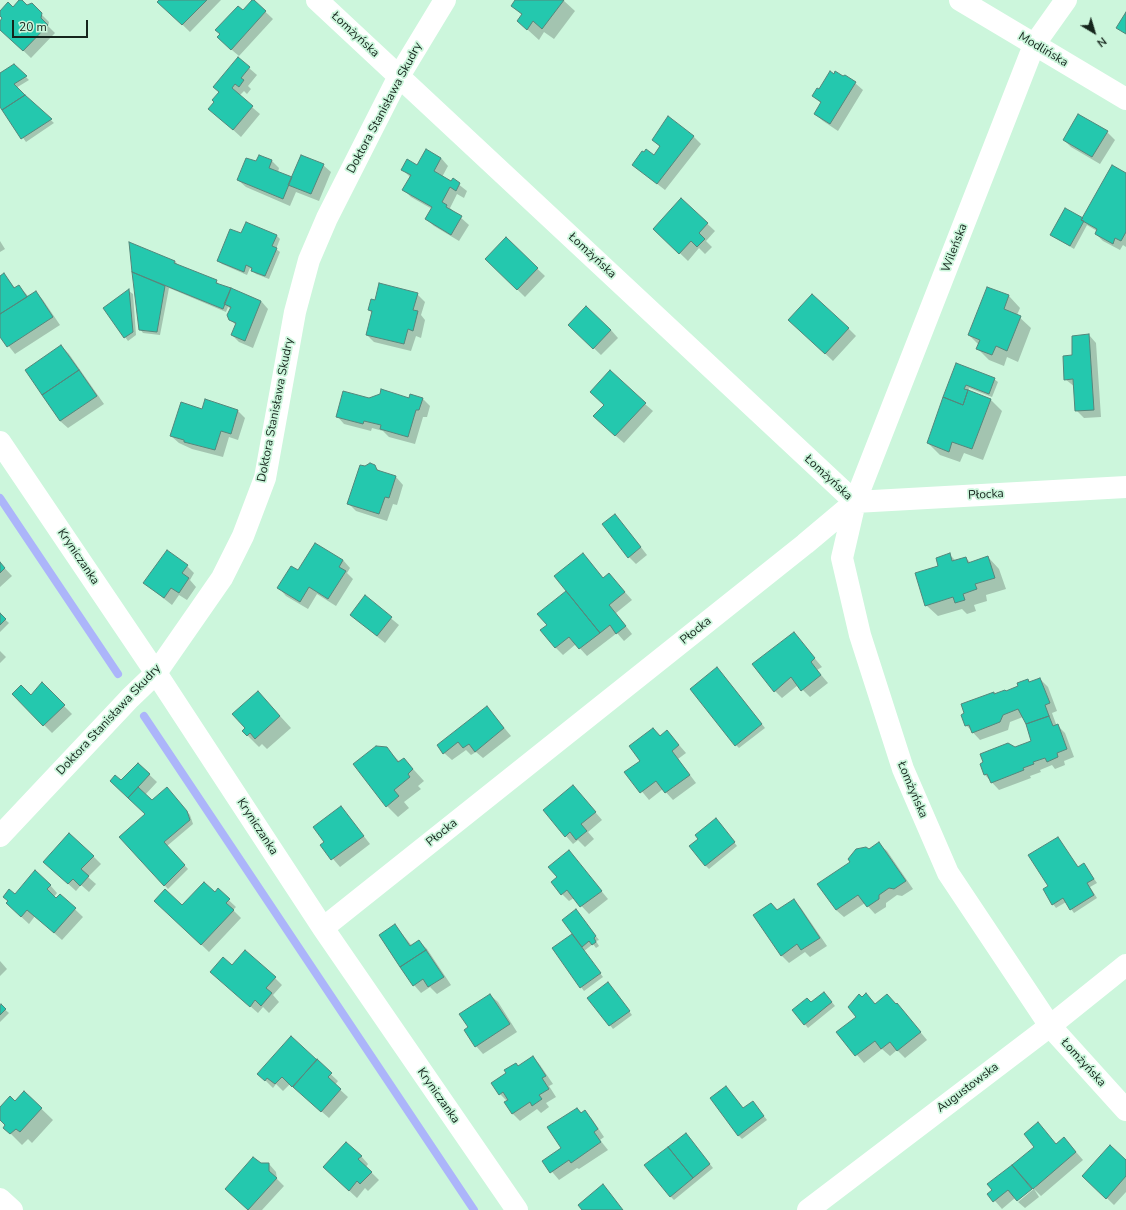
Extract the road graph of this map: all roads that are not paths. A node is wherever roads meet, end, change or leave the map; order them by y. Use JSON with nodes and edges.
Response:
{"nodes":[{"id":1,"x":317,"y":0,"type":"edge"},
{"id":2,"x":445,"y":0,"type":"edge"},
{"id":3,"x":960,"y":0,"type":"edge"},
{"id":4,"x":1066,"y":0,"type":"edge"},
{"id":5,"x":1034,"y":46,"type":"junction"},
{"id":6,"x":399,"y":76,"type":"junction"},
{"id":7,"x":1126,"y":99,"type":"edge"},
{"id":8,"x":0,"y":442,"type":"edge"},
{"id":9,"x":1126,"y":487,"type":"edge"},
{"id":10,"x":855,"y":502,"type":"junction"},
{"id":11,"x":156,"y":673,"type":"junction"},
{"id":12,"x":0,"y":836,"type":"edge"},
{"id":13,"x":323,"y":928,"type":"junction"},
{"id":14,"x":1126,"y":965,"type":"edge"},
{"id":15,"x":1050,"y":1026,"type":"junction"},
{"id":16,"x":1126,"y":1110,"type":"edge"},
{"id":17,"x":0,"y":1199,"type":"edge"},
{"id":18,"x":12,"y":1210,"type":"edge"},
{"id":19,"x":517,"y":1210,"type":"edge"},
{"id":20,"x":808,"y":1210,"type":"edge"}],
"edges":[{"from":1,"to":6,"type":"street","name":"Łomżyńska"},
{"from":2,"to":6,"type":"street","name":"Doktora Stanisława Skudry"},
{"from":3,"to":5,"type":"street","name":"Modlińska"},
{"from":4,"to":5,"type":"street","name":"Wileńska"},
{"from":5,"to":7,"type":"street","name":"Modlińska"},
{"from":5,"to":10,"type":"street","name":"Wileńska"},
{"from":6,"to":10,"type":"street","name":"Łomżyńska"},
{"from":6,"to":11,"type":"street","name":"Doktora Stanisława Skudry"},
{"from":8,"to":11,"type":"street","name":"Kryniczanka"},
{"from":9,"to":10,"type":"street","name":"Płocka"},
{"from":10,"to":13,"type":"street","name":"Płocka"},
{"from":10,"to":15,"type":"street","name":"Łomżyńska"},
{"from":11,"to":12,"type":"street","name":"Doktora Stanisława Skudry"},
{"from":11,"to":13,"type":"street","name":"Kryniczanka"},
{"from":13,"to":19,"type":"street","name":"Kryniczanka"},
{"from":14,"to":15,"type":"street","name":"Augustowska"},
{"from":15,"to":16,"type":"street","name":"Łomżyńska"},
{"from":15,"to":20,"type":"street","name":"Augustowska"},
{"from":17,"to":18,"type":"street"}]}
